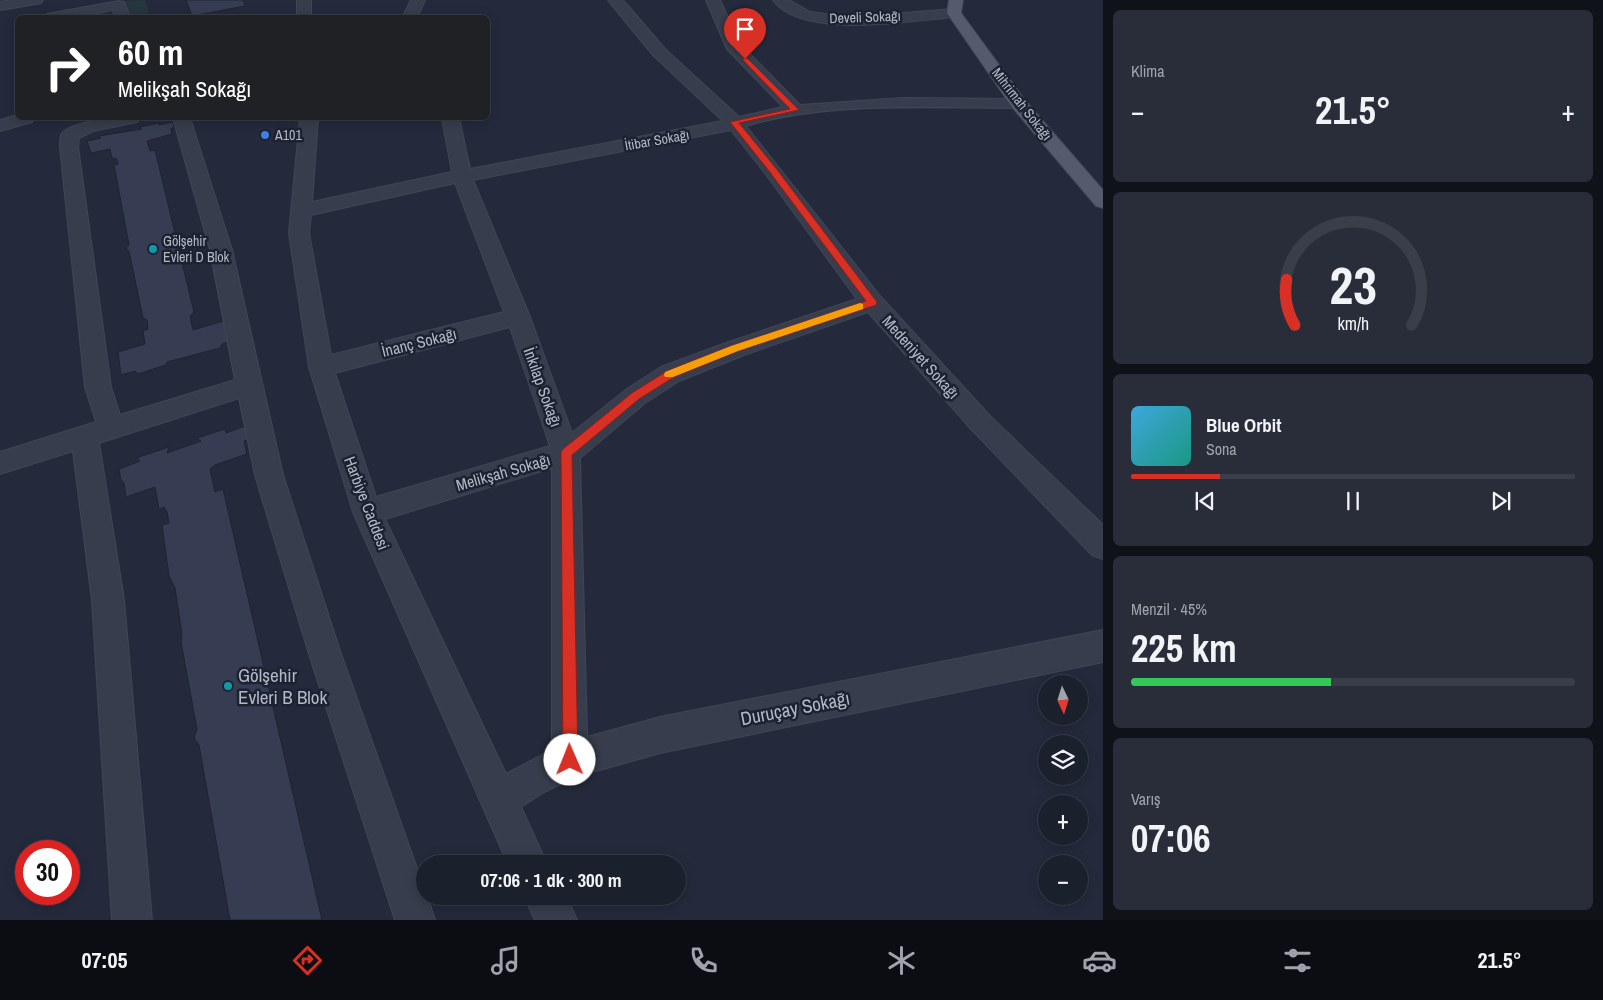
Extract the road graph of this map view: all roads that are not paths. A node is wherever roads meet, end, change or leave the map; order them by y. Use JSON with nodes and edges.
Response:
{"nodes":[{"id":1,"x":36,"y":0,"type":"edge"},
{"id":2,"x":304,"y":0,"type":"edge"},
{"id":3,"x":418,"y":0,"type":"edge"},
{"id":4,"x":615,"y":0,"type":"edge"},
{"id":5,"x":713,"y":0,"type":"edge"},
{"id":6,"x":780,"y":0,"type":"edge"},
{"id":7,"x":0,"y":6,"type":"edge"},
{"id":8,"x":955,"y":6,"type":"edge"},
{"id":9,"x":64,"y":15,"type":"edge"},
{"id":10,"x":122,"y":15,"type":"edge"},
{"id":11,"x":304,"y":15,"type":"edge"},
{"id":12,"x":410,"y":15,"type":"edge"},
{"id":13,"x":1018,"y":103,"type":"junction"},
{"id":14,"x":795,"y":110,"type":"junction"},
{"id":15,"x":20,"y":120,"type":"edge"},
{"id":16,"x":121,"y":120,"type":"edge"},
{"id":17,"x":183,"y":120,"type":"edge"},
{"id":18,"x":309,"y":120,"type":"edge"},
{"id":19,"x":450,"y":120,"type":"edge"},
{"id":20,"x":734,"y":122,"type":"junction"},
{"id":21,"x":0,"y":126,"type":"edge"},
{"id":22,"x":462,"y":176,"type":"junction"},
{"id":23,"x":1103,"y":202,"type":"edge"},
{"id":24,"x":301,"y":211,"type":"junction"},
{"id":25,"x":872,"y":302,"type":"junction"},
{"id":26,"x":518,"y":317,"type":"junction"},
{"id":27,"x":320,"y":367,"type":"junction"},
{"id":28,"x":249,"y":385,"type":"junction"},
{"id":29,"x":98,"y":431,"type":"junction"},
{"id":30,"x":566,"y":453,"type":"junction"},
{"id":31,"x":0,"y":463,"type":"edge"},
{"id":32,"x":367,"y":512,"type":"junction"},
{"id":33,"x":1103,"y":545,"type":"edge"},
{"id":34,"x":1103,"y":646,"type":"edge"},
{"id":35,"x":570,"y":760,"type":"junction"},
{"id":36,"x":498,"y":801,"type":"junction"},
{"id":37,"x":524,"y":855,"type":"edge"},
{"id":38,"x":549,"y":905,"type":"edge"},
{"id":39,"x":132,"y":920,"type":"edge"},
{"id":40,"x":415,"y":920,"type":"edge"},
{"id":41,"x":557,"y":920,"type":"edge"}],
"edges":[{"from":1,"to":7,"type":"street"},
{"from":2,"to":11,"type":"street"},
{"from":3,"to":12,"type":"street"},
{"from":4,"to":20,"type":"street","name":"Medeniyet Sokağı"},
{"from":5,"to":14,"type":"street"},
{"from":6,"to":8,"type":"street","name":"Develi Sokağı"},
{"from":8,"to":13,"type":"main road","name":"Mihrimah Sokağı"},
{"from":9,"to":10,"type":"street"},
{"from":13,"to":14,"type":"street","name":"İtibar Sokağı"},
{"from":13,"to":23,"type":"main road","name":"Mihrimah Sokağı"},
{"from":14,"to":20,"type":"street","name":"İtibar Sokağı"},
{"from":15,"to":21,"type":"street"},
{"from":16,"to":29,"type":"street"},
{"from":17,"to":28,"type":"street"},
{"from":18,"to":24,"type":"street","name":"Harbiye Caddesi"},
{"from":19,"to":22,"type":"street","name":"İnkılap Sokağı"},
{"from":20,"to":22,"type":"street","name":"İtibar Sokağı"},
{"from":20,"to":25,"type":"street","name":"Medeniyet Sokağı"},
{"from":22,"to":24,"type":"street","name":"İtibar Sokağı"},
{"from":22,"to":26,"type":"street","name":"İnkılap Sokağı"},
{"from":24,"to":27,"type":"street","name":"Harbiye Caddesi"},
{"from":25,"to":30,"type":"street","name":"Melikşah Sokağı"},
{"from":25,"to":33,"type":"street","name":"Medeniyet Sokağı"},
{"from":26,"to":27,"type":"street","name":"İnanç Sokağı"},
{"from":26,"to":30,"type":"street","name":"İnkılap Sokağı"},
{"from":27,"to":32,"type":"street","name":"Harbiye Caddesi"},
{"from":28,"to":29,"type":"street"},
{"from":28,"to":40,"type":"street"},
{"from":29,"to":31,"type":"street"},
{"from":29,"to":39,"type":"street"},
{"from":30,"to":32,"type":"street","name":"Melikşah Sokağı"},
{"from":30,"to":35,"type":"street","name":"İnkılap Sokağı"},
{"from":32,"to":36,"type":"street","name":"Harbiye Caddesi"},
{"from":34,"to":35,"type":"street","name":"Duruçay Sokağı"},
{"from":35,"to":36,"type":"street","name":"Duruçay Sokağı"},
{"from":36,"to":37,"type":"street","name":"Harbiye Caddesi"},
{"from":38,"to":41,"type":"street"}]}
